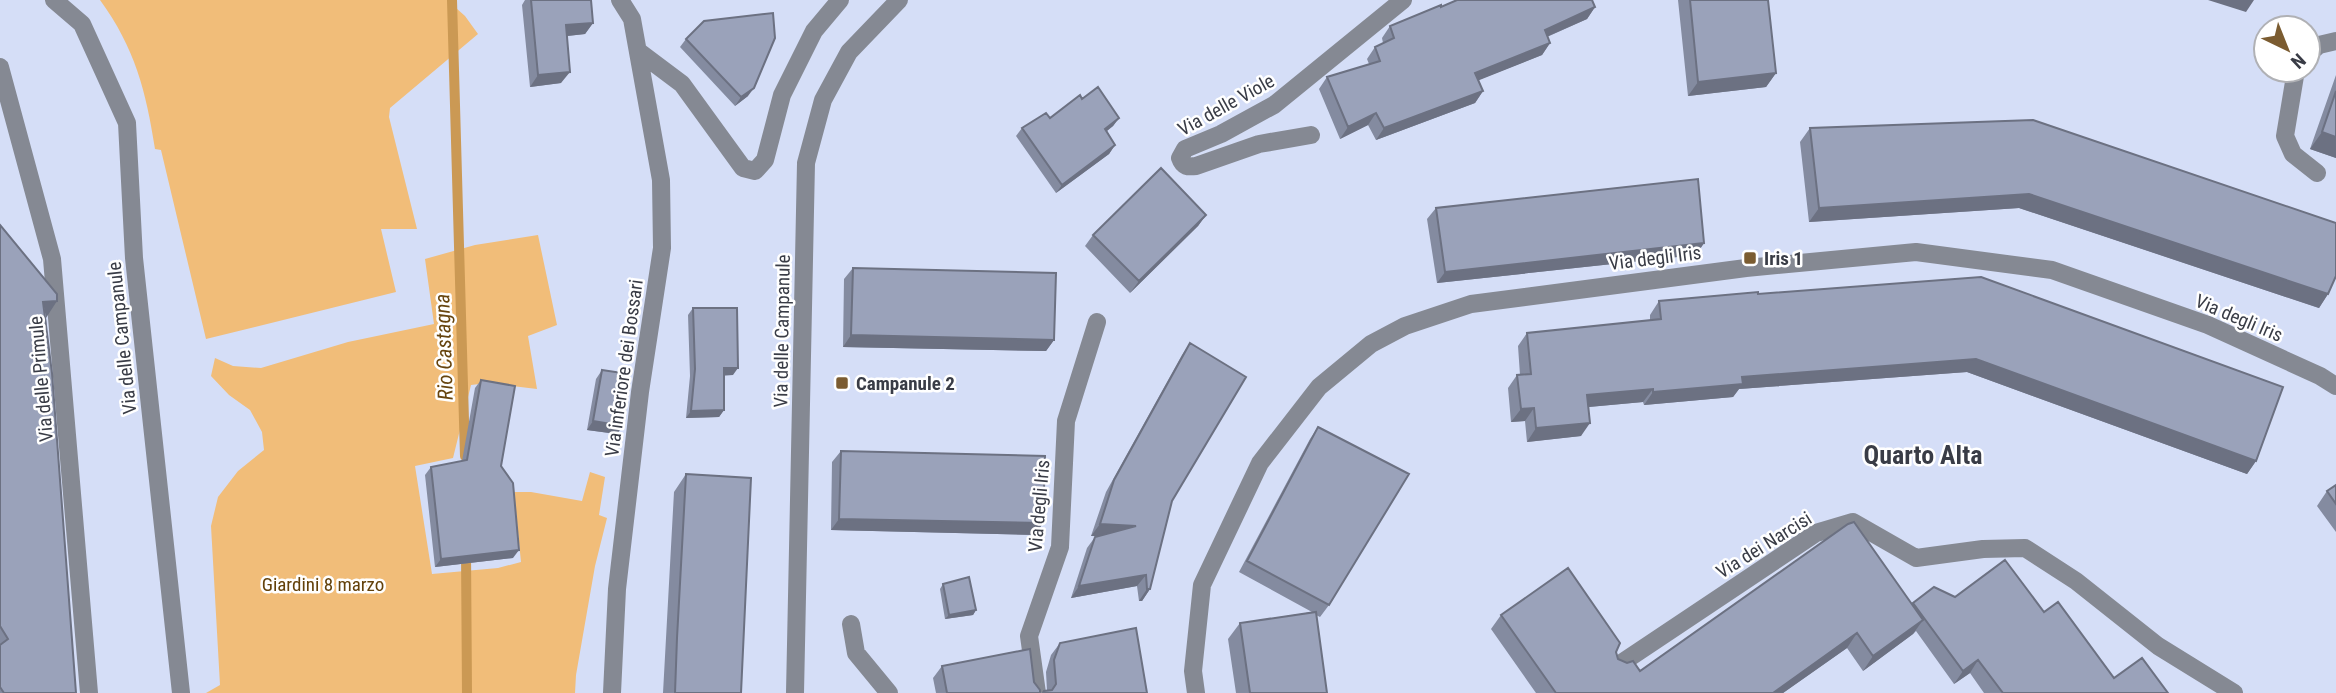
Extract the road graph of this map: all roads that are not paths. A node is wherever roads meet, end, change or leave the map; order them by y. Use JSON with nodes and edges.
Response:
{"nodes":[{"id":1,"x":54,"y":0,"type":"edge"},
{"id":2,"x":621,"y":0,"type":"edge"},
{"id":3,"x":840,"y":0,"type":"edge"},
{"id":4,"x":899,"y":0,"type":"edge"},
{"id":5,"x":1403,"y":0,"type":"edge"},
{"id":6,"x":638,"y":51,"type":"junction"},
{"id":7,"x":0,"y":67,"type":"edge"},
{"id":8,"x":2294,"y":84,"type":"edge"},
{"id":9,"x":1311,"y":135,"type":"dead end"},
{"id":10,"x":2317,"y":173,"type":"dead end"},
{"id":11,"x":1097,"y":322,"type":"dead end"},
{"id":12,"x":2336,"y":386,"type":"edge"},
{"id":13,"x":851,"y":624,"type":"dead end"},
{"id":14,"x":1617,"y":666,"type":"edge"},
{"id":15,"x":89,"y":693,"type":"edge"},
{"id":16,"x":181,"y":693,"type":"edge"},
{"id":17,"x":611,"y":693,"type":"edge"},
{"id":18,"x":795,"y":693,"type":"edge"},
{"id":19,"x":889,"y":693,"type":"edge"},
{"id":20,"x":1037,"y":693,"type":"edge"},
{"id":21,"x":1196,"y":693,"type":"edge"},
{"id":22,"x":2234,"y":693,"type":"edge"}],
"edges":[{"from":1,"to":16,"type":"street","name":"Via delle Campanule"},
{"from":2,"to":6,"type":"street","name":"Via inferiore dei Bossari"},
{"from":3,"to":6,"type":"street"},
{"from":4,"to":18,"type":"street","name":"Via delle Campanule"},
{"from":5,"to":9,"type":"street","name":"Via delle Viole"},
{"from":6,"to":17,"type":"street","name":"Via inferiore dei Bossari"},
{"from":7,"to":15,"type":"street","name":"Via delle Primule"},
{"from":8,"to":10,"type":"street"},
{"from":11,"to":20,"type":"street","name":"Via degli Iris"},
{"from":12,"to":21,"type":"street","name":"Via degli Iris"},
{"from":13,"to":19,"type":"street"},
{"from":14,"to":22,"type":"street","name":"Via dei Narcisi"}]}
